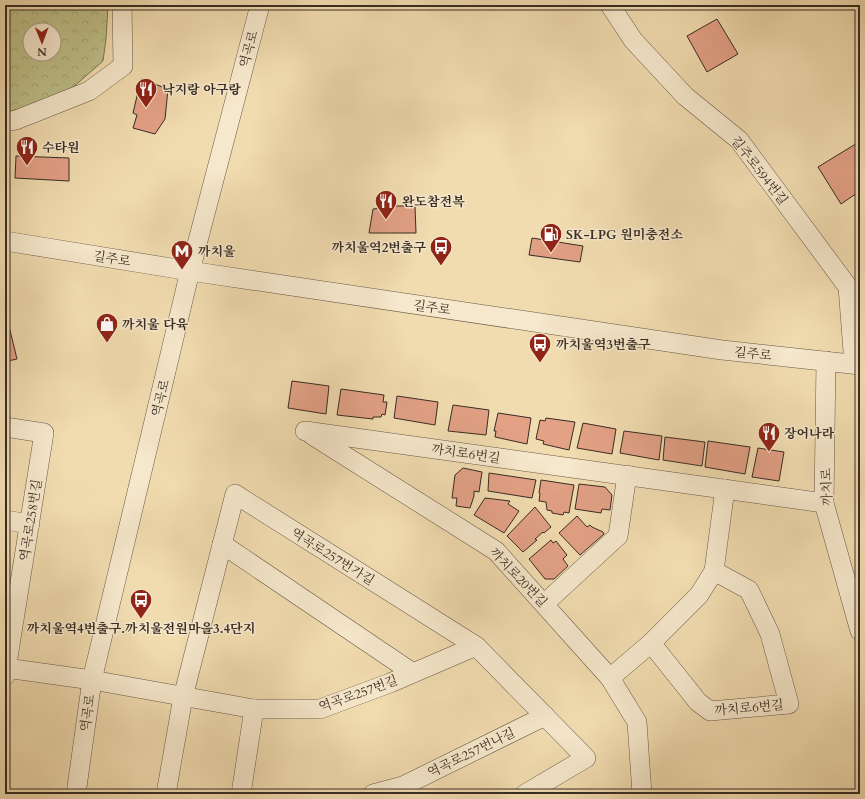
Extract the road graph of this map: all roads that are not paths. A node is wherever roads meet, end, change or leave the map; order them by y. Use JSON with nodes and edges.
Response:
{"nodes":[{"id":1,"x":122,"y":5,"type":"edge"},
{"id":2,"x":260,"y":5,"type":"edge"},
{"id":3,"x":610,"y":5,"type":"edge"},
{"id":4,"x":5,"y":122,"type":"edge"},
{"id":5,"x":5,"y":241,"type":"edge"},
{"id":6,"x":190,"y":271,"type":"junction"},
{"id":7,"x":826,"y":361,"type":"junction"},
{"id":8,"x":857,"y":365,"type":"edge"},
{"id":9,"x":5,"y":427,"type":"edge"},
{"id":10,"x":305,"y":431,"type":"joint"},
{"id":11,"x":627,"y":475,"type":"junction"},
{"id":12,"x":725,"y":489,"type":"junction"},
{"id":13,"x":824,"y":503,"type":"junction"},
{"id":14,"x":5,"y":520,"type":"edge"},
{"id":15,"x":30,"y":524,"type":"junction"},
{"id":16,"x":222,"y":544,"type":"junction"},
{"id":17,"x":714,"y":571,"type":"junction"},
{"id":18,"x":544,"y":604,"type":"junction"},
{"id":19,"x":860,"y":631,"type":"edge"},
{"id":20,"x":651,"y":643,"type":"junction"},
{"id":21,"x":476,"y":646,"type":"junction"},
{"id":22,"x":6,"y":672,"type":"edge"},
{"id":23,"x":413,"y":673,"type":"junction"},
{"id":24,"x":610,"y":678,"type":"junction"},
{"id":25,"x":92,"y":680,"type":"junction"},
{"id":26,"x":183,"y":697,"type":"junction"},
{"id":27,"x":254,"y":709,"type":"junction"},
{"id":28,"x":545,"y":716,"type":"junction"},
{"id":29,"x":76,"y":794,"type":"edge"},
{"id":30,"x":166,"y":794,"type":"edge"},
{"id":31,"x":241,"y":794,"type":"edge"},
{"id":32,"x":373,"y":794,"type":"edge"},
{"id":33,"x":525,"y":794,"type":"edge"},
{"id":34,"x":642,"y":794,"type":"edge"}],
"edges":[{"from":1,"to":4,"type":"street"},
{"from":2,"to":6,"type":"street","name":"역곡로"},
{"from":3,"to":8,"type":"street","name":"길주로594번길"},
{"from":5,"to":6,"type":"street","name":"길주로"},
{"from":6,"to":7,"type":"street","name":"길주로"},
{"from":6,"to":25,"type":"street","name":"역곡로"},
{"from":7,"to":8,"type":"street","name":"길주로"},
{"from":7,"to":13,"type":"street","name":"까치로"},
{"from":9,"to":15,"type":"street","name":"역곡로258번길"},
{"from":10,"to":11,"type":"street","name":"까치로6번길"},
{"from":10,"to":18,"type":"street","name":"까치로20번길"},
{"from":11,"to":12,"type":"street","name":"까치로6번길"},
{"from":11,"to":18,"type":"street"},
{"from":12,"to":13,"type":"street","name":"까치로6번길"},
{"from":12,"to":17,"type":"street"},
{"from":13,"to":19,"type":"street","name":"까치로"},
{"from":14,"to":15,"type":"street"},
{"from":15,"to":22,"type":"street","name":"역곡로258번길"},
{"from":16,"to":21,"type":"street","name":"역곡로257번가길"},
{"from":16,"to":23,"type":"street"},
{"from":16,"to":26,"type":"street","name":"역곡로257번가길"},
{"from":17,"to":20,"type":"street"},
{"from":17,"to":20,"type":"street","name":"까치로6번길"},
{"from":18,"to":24,"type":"street","name":"까치로20번길"},
{"from":20,"to":24,"type":"street"},
{"from":21,"to":23,"type":"street","name":"역곡로257번길"},
{"from":21,"to":28,"type":"street","name":"역곡로257번가길"},
{"from":22,"to":25,"type":"street","name":"역곡로258번길"},
{"from":23,"to":27,"type":"street","name":"역곡로257번길"},
{"from":24,"to":34,"type":"street","name":"까치로20번길"},
{"from":25,"to":26,"type":"street","name":"역곡로257번길"},
{"from":25,"to":29,"type":"street","name":"역곡로"},
{"from":26,"to":27,"type":"street","name":"역곡로257번길"},
{"from":26,"to":30,"type":"street","name":"역곡로257번가길"},
{"from":27,"to":31,"type":"street"},
{"from":28,"to":32,"type":"street","name":"역곡로257번나길"},
{"from":28,"to":33,"type":"street","name":"역곡로257번가길"}]}
